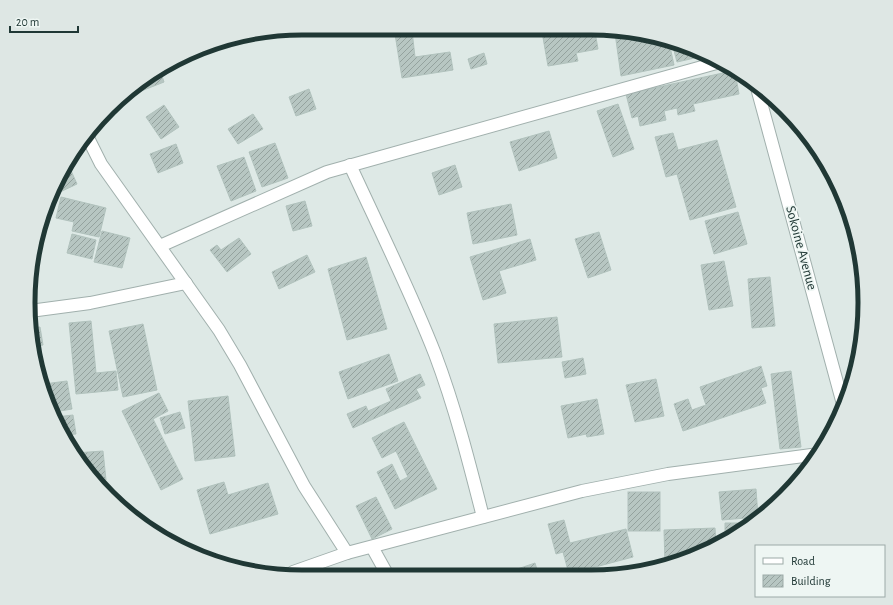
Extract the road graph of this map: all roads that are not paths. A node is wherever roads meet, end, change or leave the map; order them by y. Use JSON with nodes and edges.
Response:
{"nodes":[{"id":1,"x":712,"y":64,"type":"edge"},
{"id":2,"x":759,"y":95,"type":"edge"},
{"id":3,"x":89,"y":141,"type":"edge"},
{"id":4,"x":350,"y":165,"type":"junction"},
{"id":5,"x":160,"y":246,"type":"junction"},
{"id":6,"x":186,"y":283,"type":"junction"},
{"id":7,"x":35,"y":310,"type":"edge"},
{"id":8,"x":841,"y":397,"type":"edge"},
{"id":9,"x":810,"y":455,"type":"edge"},
{"id":10,"x":483,"y":517,"type":"junction"},
{"id":11,"x":372,"y":547,"type":"junction"},
{"id":12,"x":347,"y":553,"type":"junction"},
{"id":13,"x":299,"y":570,"type":"edge"},
{"id":14,"x":385,"y":570,"type":"edge"}],
"edges":[{"from":1,"to":4,"type":"street"},
{"from":2,"to":8,"type":"street","name":"Sokoine Avenue"},
{"from":3,"to":5,"type":"street"},
{"from":4,"to":5,"type":"street"},
{"from":4,"to":10,"type":"street"},
{"from":5,"to":6,"type":"street"},
{"from":6,"to":7,"type":"street"},
{"from":6,"to":12,"type":"street"},
{"from":9,"to":10,"type":"street"},
{"from":10,"to":11,"type":"street"},
{"from":11,"to":12,"type":"street"},
{"from":11,"to":14,"type":"street"},
{"from":12,"to":13,"type":"street"}]}
